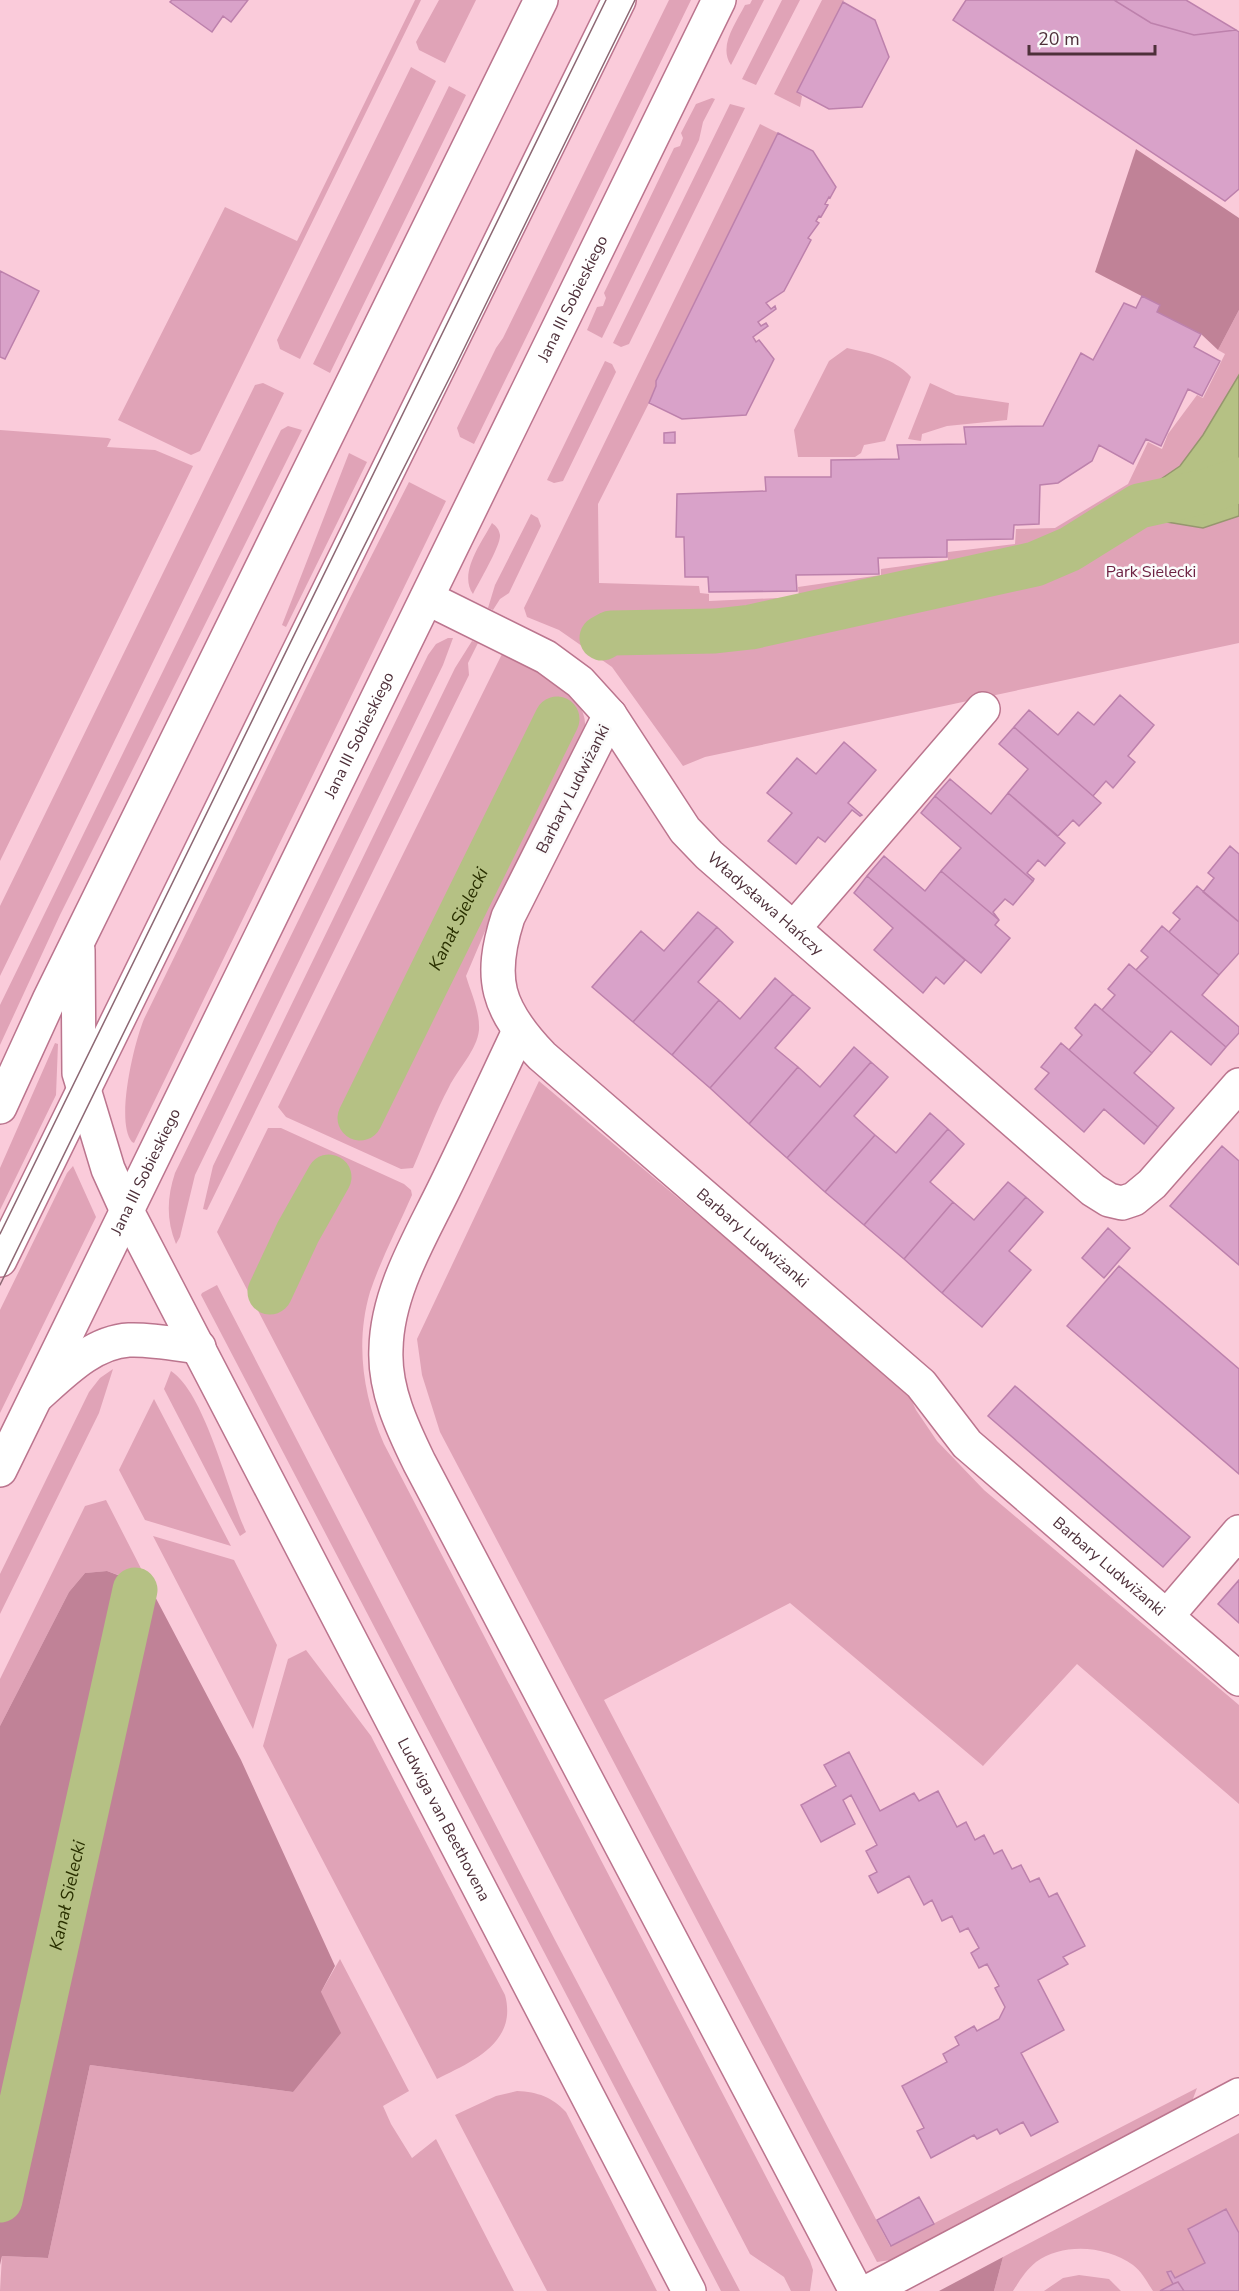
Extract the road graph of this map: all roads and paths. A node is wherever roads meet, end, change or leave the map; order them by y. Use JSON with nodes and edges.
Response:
{"nodes":[{"id":1,"x":541,"y":0,"type":"edge"},
{"id":2,"x":619,"y":0,"type":"edge"},
{"id":3,"x":719,"y":0,"type":"edge"},
{"id":4,"x":427,"y":598,"type":"junction"},
{"id":5,"x":983,"y":709,"type":"dead end"},
{"id":6,"x":610,"y":716,"type":"junction"},
{"id":7,"x":794,"y":928,"type":"junction"},
{"id":8,"x":78,"y":942,"type":"junction"},
{"id":9,"x":519,"y":1031,"type":"junction"},
{"id":10,"x":1239,"y":1084,"type":"edge"},
{"id":11,"x":83,"y":1090,"type":"junction"},
{"id":12,"x":0,"y":1107,"type":"edge"},
{"id":13,"x":127,"y":1211,"type":"junction"},
{"id":14,"x":0,"y":1260,"type":"edge"},
{"id":15,"x":199,"y":1347,"type":"junction"},
{"id":16,"x":36,"y":1397,"type":"junction"},
{"id":17,"x":0,"y":1470,"type":"edge"},
{"id":18,"x":1239,"y":1532,"type":"edge"},
{"id":19,"x":1167,"y":1616,"type":"junction"},
{"id":20,"x":1239,"y":1679,"type":"edge"},
{"id":21,"x":1239,"y":2096,"type":"edge"},
{"id":22,"x":689,"y":2291,"type":"edge"},
{"id":23,"x":856,"y":2291,"type":"edge"},
{"id":24,"x":869,"y":2291,"type":"edge"}],
"edges":[{"from":1,"to":8,"type":"street"},
{"from":2,"to":11,"type":"street"},
{"from":3,"to":4,"type":"street","name":"Jana III Sobieskiego"},
{"from":4,"to":6,"type":"street","name":"Władysława Hańczy"},
{"from":4,"to":13,"type":"street","name":"Jana III Sobieskiego"},
{"from":5,"to":7,"type":"street"},
{"from":6,"to":7,"type":"street","name":"Władysława Hańczy"},
{"from":6,"to":9,"type":"street","name":"Barbary Ludwiżanki"},
{"from":7,"to":10,"type":"street","name":"Władysława Hańczy"},
{"from":8,"to":11,"type":"street","name":"Ludwiga van Beethovena"},
{"from":8,"to":12,"type":"street"},
{"from":9,"to":19,"type":"street","name":"Barbary Ludwiżanki"},
{"from":9,"to":23,"type":"street"},
{"from":11,"to":13,"type":"street","name":"Ludwiga van Beethovena"},
{"from":11,"to":14,"type":"street"},
{"from":13,"to":15,"type":"street","name":"Ludwiga van Beethovena"},
{"from":13,"to":16,"type":"street","name":"Jana III Sobieskiego"},
{"from":15,"to":16,"type":"street"},
{"from":15,"to":22,"type":"street","name":"Ludwiga van Beethovena"},
{"from":16,"to":17,"type":"street","name":"Jana III Sobieskiego"},
{"from":18,"to":19,"type":"street"},
{"from":19,"to":20,"type":"street","name":"Barbary Ludwiżanki"},
{"from":21,"to":24,"type":"street"}]}
